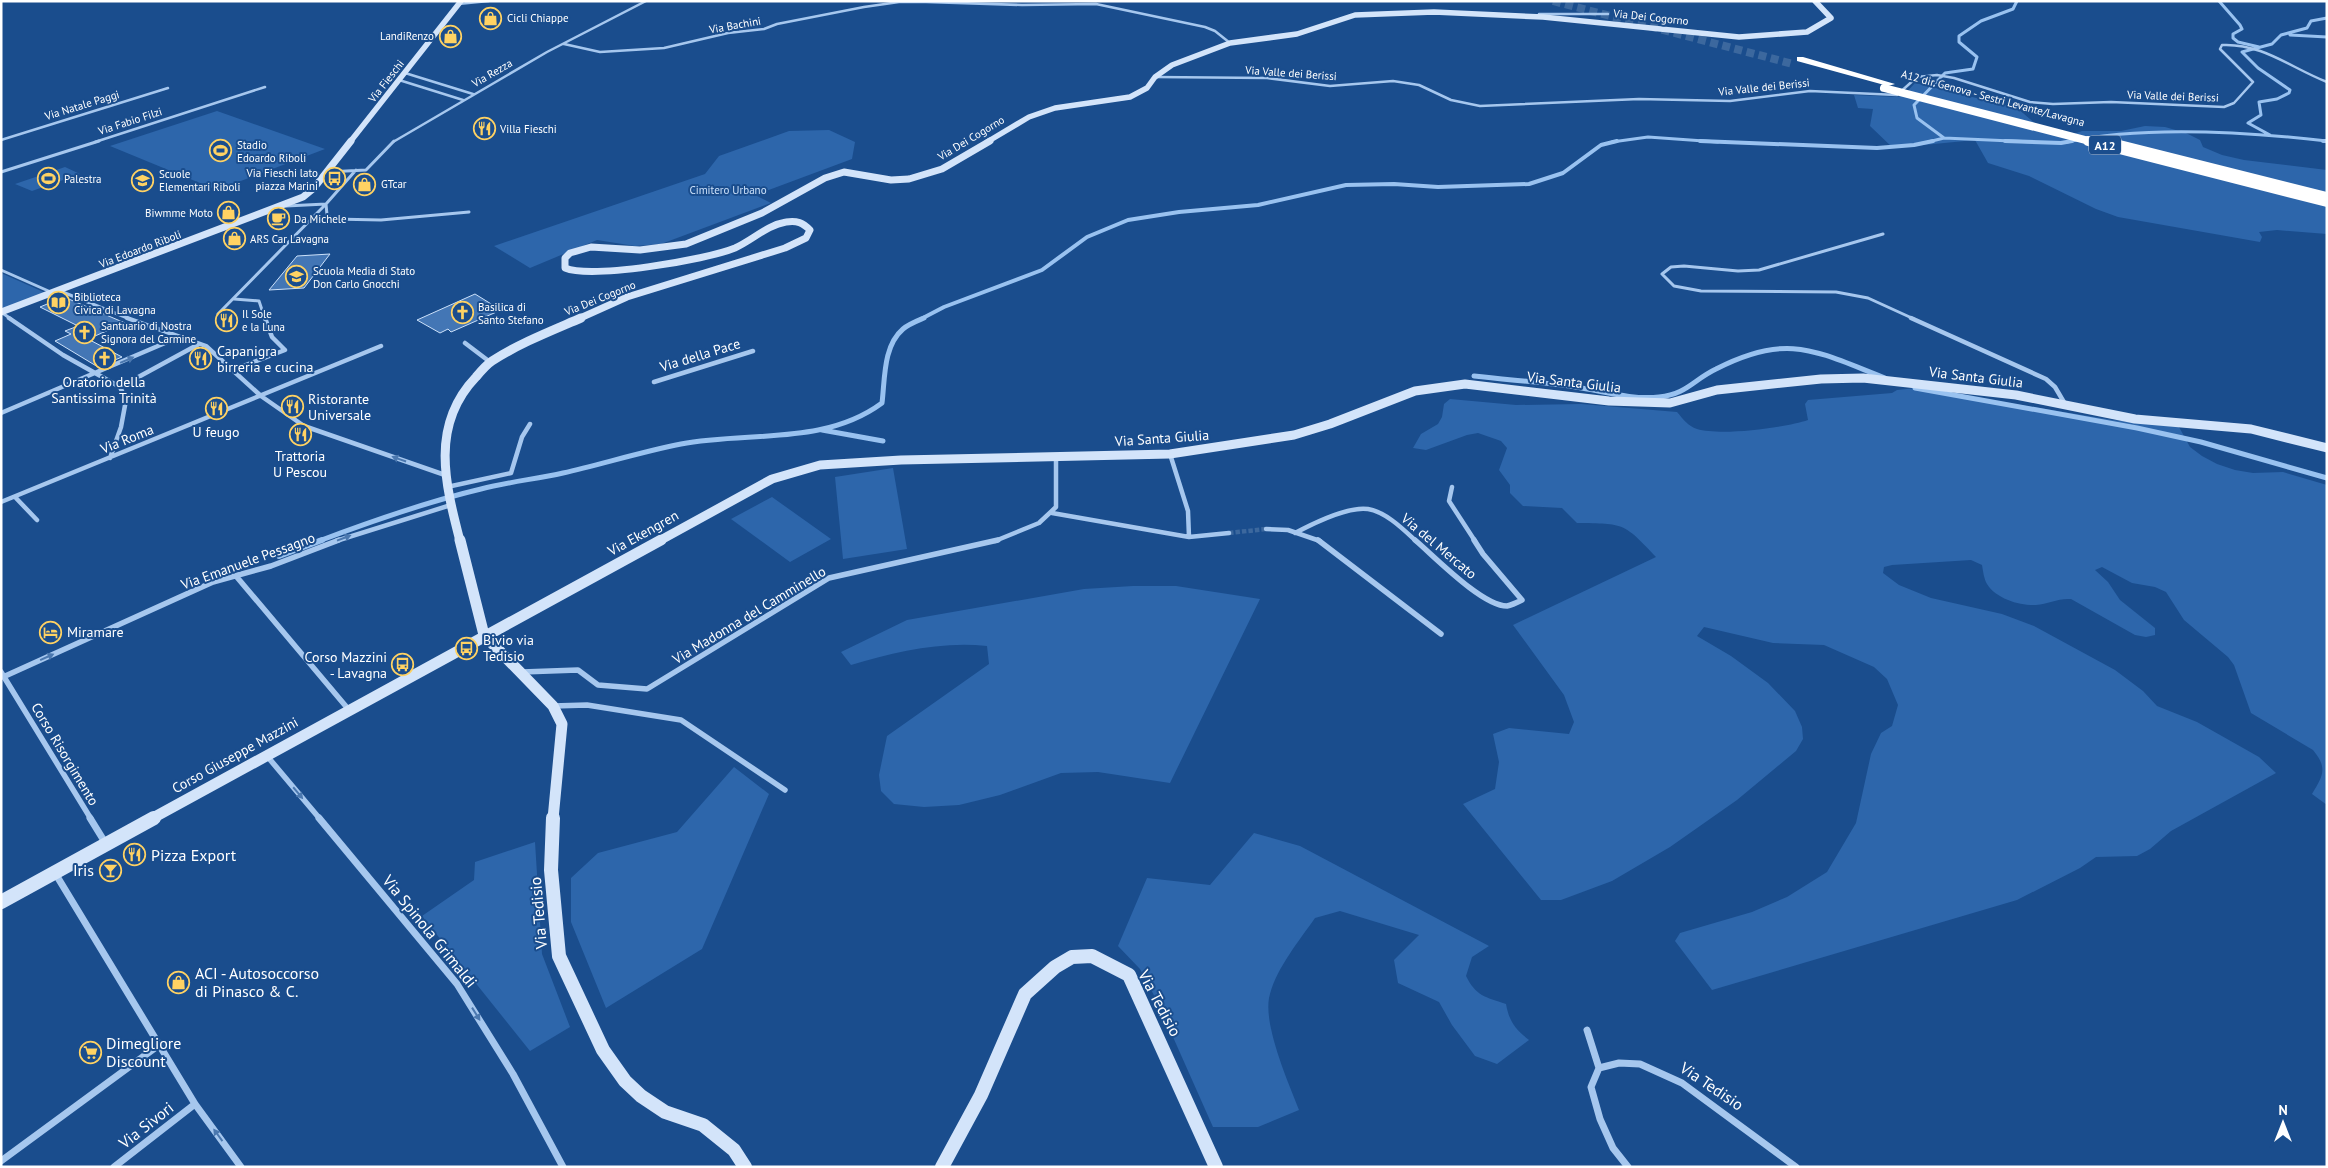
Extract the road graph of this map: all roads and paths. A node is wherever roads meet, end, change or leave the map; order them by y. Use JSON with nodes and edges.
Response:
{"nodes":[{"id":1,"x":489,"y":1,"type":"edge"},
{"id":2,"x":646,"y":1,"type":"edge"},
{"id":3,"x":1815,"y":1,"type":"edge"},
{"id":4,"x":460,"y":3,"type":"edge"},
{"id":5,"x":1608,"y":14,"type":"dead end"},
{"id":6,"x":1511,"y":17,"type":"junction"},
{"id":7,"x":1230,"y":43,"type":"junction"},
{"id":8,"x":564,"y":44,"type":"junction"},
{"id":9,"x":1796,"y":61,"type":"tunnel mouth"},
{"id":10,"x":405,"y":73,"type":"junction"},
{"id":11,"x":1155,"y":77,"type":"junction"},
{"id":12,"x":399,"y":80,"type":"junction"},
{"id":13,"x":2327,"y":82,"type":"edge"},
{"id":14,"x":1887,"y":86,"type":"junction"},
{"id":15,"x":265,"y":87,"type":"dead end"},
{"id":16,"x":168,"y":88,"type":"dead end"},
{"id":17,"x":473,"y":94,"type":"junction"},
{"id":18,"x":463,"y":100,"type":"junction"},
{"id":19,"x":1,"y":140,"type":"edge"},
{"id":20,"x":356,"y":170,"type":"junction"},
{"id":21,"x":1,"y":172,"type":"edge"},
{"id":22,"x":326,"y":172,"type":"junction"},
{"id":23,"x":2327,"y":195,"type":"edge"},
{"id":24,"x":2327,"y":202,"type":"edge"},
{"id":25,"x":326,"y":204,"type":"junction"},
{"id":26,"x":286,"y":206,"type":"junction"},
{"id":27,"x":469,"y":212,"type":"dead end"},
{"id":28,"x":1883,"y":234,"type":"dead end"},
{"id":29,"x":1,"y":270,"type":"edge"},
{"id":30,"x":56,"y":292,"type":"junction"},
{"id":31,"x":234,"y":299,"type":"junction"},
{"id":32,"x":1,"y":312,"type":"edge"},
{"id":33,"x":218,"y":314,"type":"dead end"},
{"id":34,"x":179,"y":337,"type":"junction"},
{"id":35,"x":465,"y":343,"type":"dead end"},
{"id":36,"x":199,"y":344,"type":"junction"},
{"id":37,"x":381,"y":346,"type":"dead end"},
{"id":38,"x":753,"y":351,"type":"dead end"},
{"id":39,"x":490,"y":362,"type":"junction"},
{"id":40,"x":232,"y":370,"type":"junction"},
{"id":41,"x":97,"y":373,"type":"junction"},
{"id":42,"x":654,"y":382,"type":"dead end"},
{"id":43,"x":120,"y":387,"type":"junction"},
{"id":44,"x":261,"y":396,"type":"junction"},
{"id":45,"x":2065,"y":404,"type":"junction"},
{"id":46,"x":1,"y":413,"type":"edge"},
{"id":47,"x":530,"y":424,"type":"dead end"},
{"id":48,"x":2327,"y":448,"type":"edge"},
{"id":49,"x":1170,"y":454,"type":"junction"},
{"id":50,"x":1056,"y":457,"type":"junction"},
{"id":51,"x":110,"y":458,"type":"junction"},
{"id":52,"x":820,"y":465,"type":"joint"},
{"id":53,"x":445,"y":475,"type":"junction"},
{"id":54,"x":1452,"y":487,"type":"dead end"},
{"id":55,"x":447,"y":489,"type":"junction"},
{"id":56,"x":15,"y":496,"type":"junction"},
{"id":57,"x":1,"y":502,"type":"edge"},
{"id":58,"x":451,"y":503,"type":"junction"},
{"id":59,"x":1052,"y":513,"type":"junction"},
{"id":60,"x":37,"y":520,"type":"dead end"},
{"id":61,"x":1266,"y":529,"type":"tunnel mouth"},
{"id":62,"x":1229,"y":533,"type":"tunnel mouth"},
{"id":63,"x":1295,"y":533,"type":"junction"},
{"id":64,"x":1189,"y":537,"type":"junction"},
{"id":65,"x":236,"y":576,"type":"junction"},
{"id":66,"x":1441,"y":634,"type":"dead end"},
{"id":67,"x":484,"y":636,"type":"junction"},
{"id":68,"x":519,"y":672,"type":"junction"},
{"id":69,"x":2,"y":675,"type":"edge"},
{"id":70,"x":553,"y":706,"type":"junction"},
{"id":71,"x":349,"y":710,"type":"junction"},
{"id":72,"x":266,"y":755,"type":"junction"},
{"id":73,"x":785,"y":790,"type":"dead end"},
{"id":74,"x":106,"y":844,"type":"junction"},
{"id":75,"x":54,"y":873,"type":"junction"},
{"id":76,"x":1,"y":902,"type":"edge"},
{"id":77,"x":1587,"y":1030,"type":"dead end"},
{"id":78,"x":159,"y":1045,"type":"junction"},
{"id":79,"x":1599,"y":1068,"type":"junction"},
{"id":80,"x":195,"y":1104,"type":"junction"},
{"id":81,"x":1,"y":1161,"type":"edge"},
{"id":82,"x":114,"y":1167,"type":"edge"},
{"id":83,"x":241,"y":1167,"type":"edge"},
{"id":84,"x":563,"y":1167,"type":"edge"},
{"id":85,"x":745,"y":1167,"type":"edge"},
{"id":86,"x":942,"y":1167,"type":"edge"},
{"id":87,"x":1216,"y":1167,"type":"edge"},
{"id":88,"x":1628,"y":1167,"type":"edge"},
{"id":89,"x":1796,"y":1167,"type":"edge"}],
"edges":[{"from":1,"to":4,"type":"street"},
{"from":2,"to":8,"type":"street","name":"Via Rezza"},
{"from":3,"to":6,"type":"street","name":"Via Dei Cogorno"},
{"from":4,"to":10,"type":"street","name":"Via Fieschi"},
{"from":5,"to":6,"type":"street"},
{"from":6,"to":7,"type":"street","name":"Via Dei Cogorno"},
{"from":7,"to":8,"type":"street","name":"Via Bachini"},
{"from":7,"to":11,"type":"street","name":"Via Dei Cogorno"},
{"from":8,"to":17,"type":"street","name":"Via Rezza"},
{"from":9,"to":14,"type":"highway","number":"A12"},
{"from":10,"to":12,"type":"street","name":"Via Fieschi"},
{"from":10,"to":17,"type":"street"},
{"from":11,"to":13,"type":"street","name":"Via Valle dei Berissi"},
{"from":11,"to":39,"type":"street","name":"Via Dei Cogorno"},
{"from":12,"to":18,"type":"street"},
{"from":12,"to":22,"type":"street","name":"Via Fieschi"},
{"from":14,"to":23,"type":"highway","name":"A12 dir. Genova - Sestri Levante/Lavagna","number":"A12"},
{"from":14,"to":24,"type":"highway","number":"A12","bridge":true},
{"from":15,"to":21,"type":"street","name":"Via Fabio Filzi"},
{"from":16,"to":19,"type":"street","name":"Via Natale Paggi"},
{"from":17,"to":18,"type":"street","name":"Via Rezza"},
{"from":18,"to":20,"type":"street","name":"Via Rezza"},
{"from":20,"to":22,"type":"street"},
{"from":20,"to":25,"type":"street"},
{"from":22,"to":26,"type":"street","name":"Via Fieschi"},
{"from":25,"to":26,"type":"street"},
{"from":25,"to":27,"type":"street"},
{"from":25,"to":31,"type":"street"},
{"from":26,"to":30,"type":"street","name":"Via Edoardo Riboli"},
{"from":28,"to":45,"type":"street"},
{"from":29,"to":30,"type":"street"},
{"from":30,"to":32,"type":"street","name":"Via Edoardo Riboli"},
{"from":30,"to":34,"type":"street"},
{"from":31,"to":33,"type":"street"},
{"from":31,"to":40,"type":"street"},
{"from":32,"to":41,"type":"street"},
{"from":34,"to":36,"type":"street"},
{"from":41,"to":34,"type":"street","one_way":true},
{"from":35,"to":39,"type":"street"},
{"from":36,"to":40,"type":"street"},
{"from":36,"to":43,"type":"street"},
{"from":37,"to":44,"type":"street","name":"Via Roma"},
{"from":38,"to":42,"type":"street","name":"Via della Pace"},
{"from":39,"to":53,"type":"street","name":"Via Dei Cogorno"},
{"from":40,"to":44,"type":"street"},
{"from":41,"to":43,"type":"street"},
{"from":41,"to":46,"type":"street"},
{"from":43,"to":51,"type":"street"},
{"from":44,"to":51,"type":"street","name":"Via Roma"},
{"from":53,"to":44,"type":"street","one_way":true},
{"from":45,"to":48,"type":"street","name":"Via Santa Giulia"},
{"from":45,"to":49,"type":"street","name":"Via Santa Giulia"},
{"from":47,"to":55,"type":"street"},
{"from":49,"to":50,"type":"street","name":"Via Santa Giulia"},
{"from":49,"to":64,"type":"street"},
{"from":50,"to":52,"type":"street","name":"Via Santa Giulia"},
{"from":50,"to":59,"type":"street"},
{"from":51,"to":56,"type":"street","name":"Via Roma"},
{"from":52,"to":67,"type":"street","name":"Via Ekengren"},
{"from":53,"to":55,"type":"street","name":"Via Dei Cogorno"},
{"from":54,"to":63,"type":"street","name":"Via del Mercato"},
{"from":55,"to":58,"type":"street","name":"Via Dei Cogorno"},
{"from":56,"to":57,"type":"street","name":"Via Roma"},
{"from":56,"to":60,"type":"street"},
{"from":65,"to":58,"type":"street","name":"Via Emanuele Pessagno","one_way":true},
{"from":58,"to":67,"type":"street","name":"Via Dei Cogorno"},
{"from":59,"to":64,"type":"street"},
{"from":59,"to":68,"type":"street","name":"Via Madonna del Camminello"},
{"from":61,"to":63,"type":"street"},
{"from":62,"to":64,"type":"street"},
{"from":63,"to":66,"type":"street"},
{"from":69,"to":65,"type":"street","name":"Via Emanuele Pessagno","one_way":true},
{"from":65,"to":71,"type":"street"},
{"from":67,"to":68,"type":"street","name":"Via Tedisio"},
{"from":67,"to":71,"type":"street","name":"Corso Giuseppe Mazzini"},
{"from":68,"to":70,"type":"street","name":"Via Tedisio"},
{"from":69,"to":74,"type":"street","name":"Corso Risorgimento"},
{"from":70,"to":73,"type":"street"},
{"from":70,"to":85,"type":"street","name":"Via Tedisio"},
{"from":71,"to":72,"type":"street","name":"Corso Giuseppe Mazzini"},
{"from":72,"to":74,"type":"street","name":"Corso Giuseppe Mazzini"},
{"from":72,"to":84,"type":"street","name":"Via Spinola Grimaldi","one_way":true},
{"from":74,"to":75,"type":"street","name":"Corso Giuseppe Mazzini"},
{"from":75,"to":76,"type":"street","name":"Corso Giuseppe Mazzini"},
{"from":75,"to":78,"type":"street"},
{"from":77,"to":79,"type":"street"},
{"from":78,"to":80,"type":"street"},
{"from":78,"to":81,"type":"street"},
{"from":79,"to":88,"type":"street"},
{"from":79,"to":89,"type":"street","name":"Via Tedisio"},
{"from":80,"to":82,"type":"street","name":"Via Sivori"},
{"from":83,"to":80,"type":"street","one_way":true},
{"from":86,"to":87,"type":"street","name":"Via Tedisio"}]}
